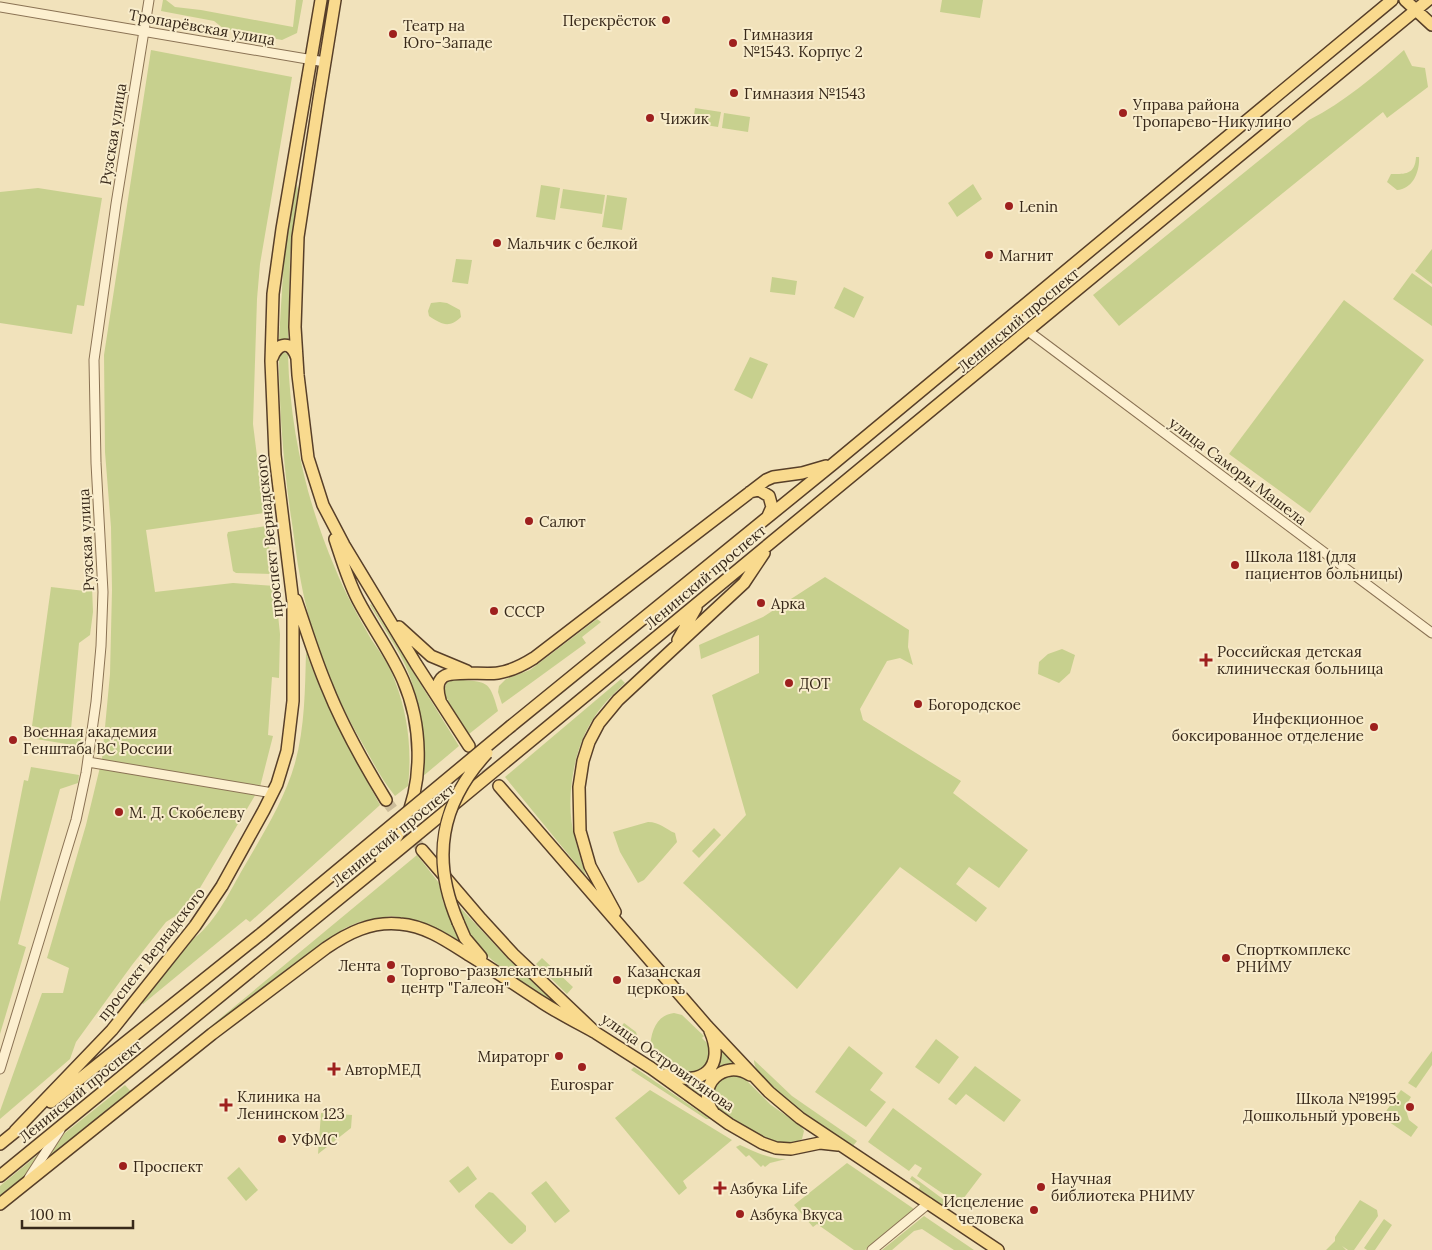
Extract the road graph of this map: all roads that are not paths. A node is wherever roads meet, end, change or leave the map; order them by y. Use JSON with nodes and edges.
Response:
{"nodes":[{"id":1,"x":149,"y":0,"type":"edge"},
{"id":2,"x":321,"y":0,"type":"edge"},
{"id":3,"x":335,"y":0,"type":"edge"},
{"id":4,"x":1392,"y":0,"type":"edge"},
{"id":5,"x":1405,"y":0,"type":"edge"},
{"id":6,"x":1428,"y":0,"type":"edge"},
{"id":7,"x":0,"y":7,"type":"edge"},
{"id":8,"x":1416,"y":10,"type":"junction"},
{"id":9,"x":1432,"y":25,"type":"edge"},
{"id":10,"x":144,"y":31,"type":"junction"},
{"id":11,"x":311,"y":59,"type":"junction"},
{"id":12,"x":325,"y":62,"type":"junction"},
{"id":13,"x":1028,"y":331,"type":"junction"},
{"id":14,"x":298,"y":359,"type":"junction"},
{"id":15,"x":271,"y":360,"type":"junction"},
{"id":16,"x":833,"y":464,"type":"junction"},
{"id":17,"x":748,"y":493,"type":"junction"},
{"id":18,"x":323,"y":504,"type":"junction"},
{"id":19,"x":767,"y":517,"type":"junction"},
{"id":20,"x":774,"y":540,"type":"junction"},
{"id":21,"x":291,"y":582,"type":"junction"},
{"id":22,"x":702,"y":600,"type":"junction"},
{"id":23,"x":385,"y":611,"type":"junction"},
{"id":24,"x":1432,"y":633,"type":"edge"},
{"id":25,"x":673,"y":648,"type":"junction"},
{"id":26,"x":475,"y":674,"type":"junction"},
{"id":27,"x":444,"y":708,"type":"junction"},
{"id":28,"x":511,"y":726,"type":"junction"},
{"id":29,"x":469,"y":746,"type":"tunnel mouth"},
{"id":30,"x":88,"y":762,"type":"junction"},
{"id":31,"x":499,"y":786,"type":"tunnel mouth"},
{"id":32,"x":273,"y":793,"type":"junction"},
{"id":33,"x":386,"y":800,"type":"tunnel mouth"},
{"id":34,"x":422,"y":850,"type":"tunnel mouth"},
{"id":35,"x":369,"y":874,"type":"junction"},
{"id":36,"x":624,"y":929,"type":"junction"},
{"id":37,"x":499,"y":973,"type":"junction"},
{"id":38,"x":707,"y":1026,"type":"junction"},
{"id":39,"x":596,"y":1033,"type":"junction"},
{"id":40,"x":651,"y":1068,"type":"junction"},
{"id":41,"x":0,"y":1069,"type":"edge"},
{"id":42,"x":756,"y":1078,"type":"junction"},
{"id":43,"x":714,"y":1113,"type":"junction"},
{"id":44,"x":800,"y":1118,"type":"junction"},
{"id":45,"x":65,"y":1122,"type":"junction"},
{"id":46,"x":15,"y":1131,"type":"junction"},
{"id":47,"x":0,"y":1144,"type":"edge"},
{"id":48,"x":844,"y":1148,"type":"junction"},
{"id":49,"x":783,"y":1149,"type":"junction"},
{"id":50,"x":0,"y":1176,"type":"edge"},
{"id":51,"x":23,"y":1186,"type":"junction"},
{"id":52,"x":929,"y":1203,"type":"junction"},
{"id":53,"x":0,"y":1204,"type":"edge"},
{"id":54,"x":872,"y":1250,"type":"edge"},
{"id":55,"x":998,"y":1250,"type":"edge"}],
"edges":[{"from":1,"to":10,"type":"street","name":"Рузская улица"},
{"from":2,"to":11,"type":"main road","name":"проспект Вернадского"},
{"from":3,"to":12,"type":"main road"},
{"from":4,"to":16,"type":"main road","name":"Ленинский проспект"},
{"from":5,"to":8,"type":"main road"},
{"from":6,"to":8,"type":"main road","name":"Ленинский проспект"},
{"from":7,"to":10,"type":"street","name":"Тропарёвская улица"},
{"from":8,"to":9,"type":"main road"},
{"from":8,"to":13,"type":"main road","name":"Ленинский проспект"},
{"from":10,"to":11,"type":"street","name":"Тропарёвская улица"},
{"from":10,"to":30,"type":"street","name":"Рузская улица"},
{"from":11,"to":12,"type":"street"},
{"from":11,"to":15,"type":"main road","name":"проспект Вернадского"},
{"from":12,"to":14,"type":"main road"},
{"from":13,"to":20,"type":"main road","name":"Ленинский проспект"},
{"from":13,"to":24,"type":"street","name":"улица Саморы Машела"},
{"from":14,"to":15,"type":"main road"},
{"from":14,"to":18,"type":"main road"},
{"from":15,"to":21,"type":"main road","name":"проспект Вернадского"},
{"from":16,"to":17,"type":"main road"},
{"from":16,"to":19,"type":"main road","name":"Ленинский проспект"},
{"from":17,"to":19,"type":"main road"},
{"from":17,"to":26,"type":"main road"},
{"from":18,"to":23,"type":"main road"},
{"from":18,"to":35,"type":"main road"},
{"from":19,"to":28,"type":"main road","name":"Ленинский проспект"},
{"from":20,"to":22,"type":"main road","name":"Ленинский проспект"},
{"from":20,"to":25,"type":"main road"},
{"from":21,"to":32,"type":"main road","name":"проспект Вернадского"},
{"from":21,"to":33,"type":"main road"},
{"from":22,"to":25,"type":"main road"},
{"from":22,"to":35,"type":"main road","name":"Ленинский проспект"},
{"from":23,"to":26,"type":"main road"},
{"from":23,"to":27,"type":"main road"},
{"from":25,"to":36,"type":"main road"},
{"from":26,"to":27,"type":"main road"},
{"from":27,"to":29,"type":"main road"},
{"from":28,"to":37,"type":"main road","bridge":true},
{"from":28,"to":46,"type":"main road","name":"Ленинский проспект","bridge":true},
{"from":30,"to":32,"type":"street"},
{"from":30,"to":41,"type":"street","name":"Рузская улица"},
{"from":31,"to":36,"type":"main road","name":"улица Островитянова"},
{"from":32,"to":46,"type":"main road","name":"проспект Вернадского"},
{"from":34,"to":39,"type":"main road","name":"улица Островитянова"},
{"from":35,"to":45,"type":"main road","name":"Ленинский проспект"},
{"from":36,"to":38,"type":"main road","name":"улица Островитянова"},
{"from":37,"to":39,"type":"main road"},
{"from":37,"to":51,"type":"main road"},
{"from":38,"to":40,"type":"main road"},
{"from":38,"to":42,"type":"main road","name":"улица Островитянова"},
{"from":39,"to":40,"type":"main road","name":"улица Островитянова"},
{"from":40,"to":43,"type":"main road","name":"улица Островитянова"},
{"from":42,"to":43,"type":"main road"},
{"from":42,"to":44,"type":"main road","name":"улица Островитянова"},
{"from":43,"to":49,"type":"main road","name":"улица Островитянова"},
{"from":44,"to":48,"type":"main road","name":"улица Островитянова"},
{"from":44,"to":49,"type":"main road"},
{"from":45,"to":50,"type":"main road","name":"Ленинский проспект"},
{"from":45,"to":51,"type":"street"},
{"from":46,"to":47,"type":"main road","name":"Ленинский проспект"},
{"from":48,"to":49,"type":"main road","name":"улица Островитянова"},
{"from":48,"to":52,"type":"main road","name":"улица Островитянова"},
{"from":51,"to":53,"type":"main road"},
{"from":52,"to":54,"type":"street"},
{"from":52,"to":55,"type":"main road","name":"улица Островитянова"}]}
